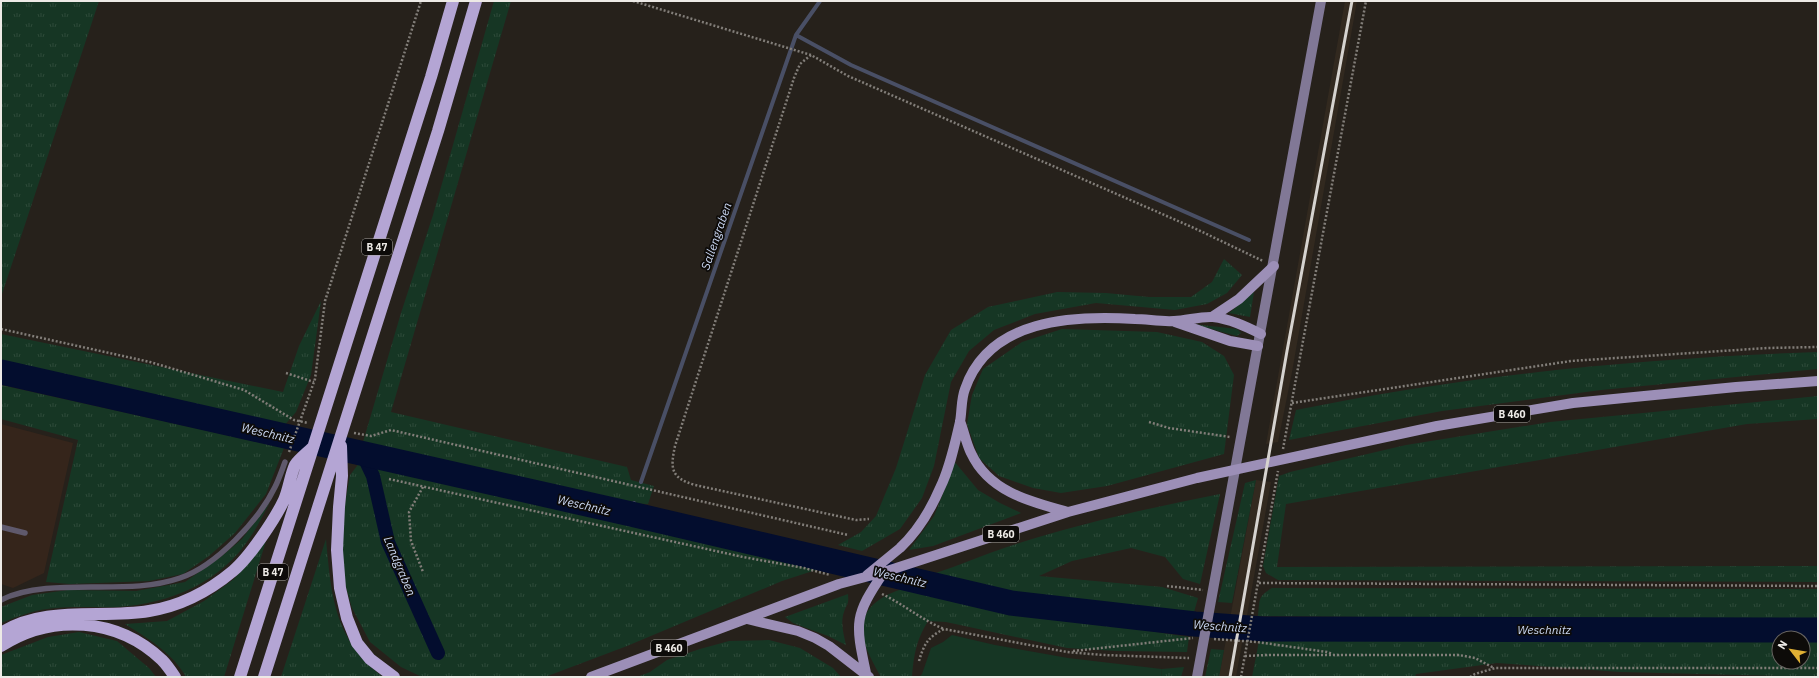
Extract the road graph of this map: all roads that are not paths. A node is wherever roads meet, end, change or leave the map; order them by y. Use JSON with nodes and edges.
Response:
{"nodes":[{"id":1,"x":453,"y":1,"type":"edge"},
{"id":2,"x":476,"y":1,"type":"edge"},
{"id":3,"x":1321,"y":1,"type":"edge"},
{"id":4,"x":1274,"y":266,"type":"junction"},
{"id":5,"x":1212,"y":317,"type":"junction"},
{"id":6,"x":1173,"y":321,"type":"junction"},
{"id":7,"x":1261,"y":334,"type":"junction"},
{"id":8,"x":1258,"y":346,"type":"junction"},
{"id":9,"x":1818,"y":381,"type":"edge"},
{"id":10,"x":960,"y":421,"type":"junction"},
{"id":11,"x":345,"y":430,"type":"junction"},
{"id":12,"x":296,"y":465,"type":"junction"},
{"id":13,"x":1068,"y":512,"type":"junction"},
{"id":14,"x":1,"y":527,"type":"edge"},
{"id":15,"x":25,"y":533,"type":"dead end"},
{"id":16,"x":884,"y":572,"type":"junction"},
{"id":17,"x":865,"y":577,"type":"junction"},
{"id":18,"x":2,"y":598,"type":"edge"},
{"id":19,"x":746,"y":619,"type":"junction"},
{"id":20,"x":1,"y":633,"type":"edge"},
{"id":21,"x":1,"y":646,"type":"edge"},
{"id":22,"x":868,"y":675,"type":"edge"},
{"id":23,"x":175,"y":677,"type":"edge"},
{"id":24,"x":240,"y":677,"type":"edge"},
{"id":25,"x":264,"y":677,"type":"edge"},
{"id":26,"x":394,"y":677,"type":"edge"},
{"id":27,"x":591,"y":677,"type":"edge"},
{"id":28,"x":1198,"y":677,"type":"edge"}],
"edges":[{"from":1,"to":12,"type":"highway","number":"B 47"},
{"from":2,"to":11,"type":"highway","number":"B 47"},
{"from":3,"to":4,"type":"street"},
{"from":4,"to":5,"type":"main road"},
{"from":4,"to":7,"type":"street"},
{"from":5,"to":6,"type":"main road"},
{"from":5,"to":7,"type":"main road"},
{"from":6,"to":8,"type":"main road"},
{"from":6,"to":10,"type":"main road"},
{"from":7,"to":8,"type":"street"},
{"from":8,"to":28,"type":"street"},
{"from":9,"to":13,"type":"main road","number":"B 460"},
{"from":10,"to":13,"type":"main road"},
{"from":10,"to":17,"type":"main road"},
{"from":11,"to":25,"type":"highway","number":"B 47"},
{"from":11,"to":26,"type":"highway"},
{"from":12,"to":18,"type":"lane"},
{"from":12,"to":20,"type":"highway"},
{"from":12,"to":24,"type":"highway","number":"B 47"},
{"from":13,"to":16,"type":"main road","number":"B 460"},
{"from":14,"to":15,"type":"lane"},
{"from":16,"to":17,"type":"main road","number":"B 460"},
{"from":16,"to":22,"type":"main road"},
{"from":17,"to":19,"type":"main road","number":"B 460"},
{"from":19,"to":22,"type":"main road"},
{"from":19,"to":27,"type":"main road","number":"B 460"},
{"from":21,"to":23,"type":"highway"}]}
